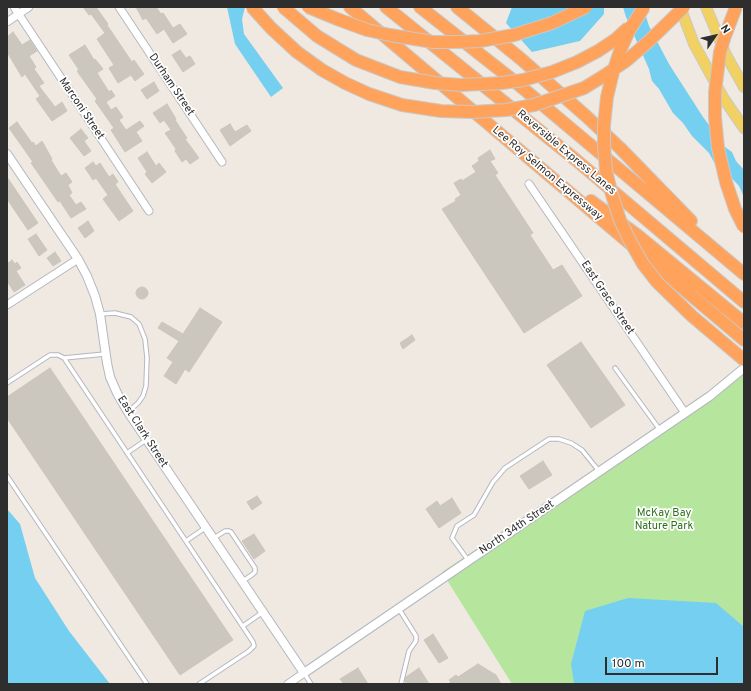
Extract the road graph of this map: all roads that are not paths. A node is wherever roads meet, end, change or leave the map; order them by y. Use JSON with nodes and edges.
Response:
{"nodes":[{"id":1,"x":14,"y":7,"type":"edge"},
{"id":2,"x":30,"y":7,"type":"edge"},
{"id":3,"x":119,"y":7,"type":"edge"},
{"id":4,"x":252,"y":7,"type":"edge"},
{"id":5,"x":283,"y":7,"type":"edge"},
{"id":6,"x":308,"y":7,"type":"edge"},
{"id":7,"x":350,"y":7,"type":"edge"},
{"id":8,"x":386,"y":7,"type":"edge"},
{"id":9,"x":457,"y":7,"type":"edge"},
{"id":10,"x":586,"y":7,"type":"edge"},
{"id":11,"x":644,"y":7,"type":"edge"},
{"id":12,"x":652,"y":7,"type":"edge"},
{"id":13,"x":680,"y":7,"type":"edge"},
{"id":14,"x":684,"y":7,"type":"edge"},
{"id":15,"x":706,"y":7,"type":"edge"},
{"id":16,"x":736,"y":7,"type":"edge"},
{"id":17,"x":424,"y":10,"type":"edge"},
{"id":18,"x":19,"y":15,"type":"junction"},
{"id":19,"x":7,"y":22,"type":"edge"},
{"id":20,"x":744,"y":87,"type":"edge"},
{"id":21,"x":744,"y":128,"type":"edge"},
{"id":22,"x":7,"y":154,"type":"edge"},
{"id":23,"x":222,"y":162,"type":"dead end"},
{"id":24,"x":543,"y":170,"type":"junction"},
{"id":25,"x":529,"y":184,"type":"dead end"},
{"id":26,"x":149,"y":211,"type":"dead end"},
{"id":27,"x":744,"y":227,"type":"edge"},
{"id":28,"x":726,"y":258,"type":"junction"},
{"id":29,"x":78,"y":259,"type":"junction"},
{"id":30,"x":744,"y":274,"type":"edge"},
{"id":31,"x":744,"y":302,"type":"edge"},
{"id":32,"x":7,"y":305,"type":"edge"},
{"id":33,"x":100,"y":314,"type":"junction"},
{"id":34,"x":744,"y":322,"type":"edge"},
{"id":35,"x":744,"y":340,"type":"edge"},
{"id":36,"x":105,"y":354,"type":"junction"},
{"id":37,"x":64,"y":358,"type":"junction"},
{"id":38,"x":744,"y":360,"type":"edge"},
{"id":39,"x":616,"y":368,"type":"dead end"},
{"id":40,"x":744,"y":368,"type":"edge"},
{"id":41,"x":7,"y":383,"type":"edge"},
{"id":42,"x":128,"y":412,"type":"junction"},
{"id":43,"x":685,"y":413,"type":"junction"},
{"id":44,"x":660,"y":430,"type":"junction"},
{"id":45,"x":146,"y":440,"type":"junction"},
{"id":46,"x":127,"y":453,"type":"junction"},
{"id":47,"x":599,"y":472,"type":"junction"},
{"id":48,"x":7,"y":476,"type":"edge"},
{"id":49,"x":206,"y":527,"type":"junction"},
{"id":50,"x":213,"y":538,"type":"junction"},
{"id":51,"x":186,"y":541,"type":"junction"},
{"id":52,"x":469,"y":560,"type":"junction"},
{"id":53,"x":242,"y":582,"type":"junction"},
{"id":54,"x":399,"y":608,"type":"junction"},
{"id":55,"x":263,"y":612,"type":"junction"},
{"id":56,"x":243,"y":626,"type":"junction"},
{"id":57,"x":304,"y":673,"type":"junction"},
{"id":58,"x":147,"y":684,"type":"edge"},
{"id":59,"x":199,"y":684,"type":"edge"},
{"id":60,"x":288,"y":684,"type":"edge"},
{"id":61,"x":311,"y":684,"type":"edge"},
{"id":62,"x":401,"y":684,"type":"edge"}],
"edges":[{"from":1,"to":18,"type":"street","name":"Marconi Street"},
{"from":2,"to":18,"type":"street"},
{"from":3,"to":23,"type":"street","name":"Durham Street"},
{"from":4,"to":14,"type":"highway","bridge":true},
{"from":5,"to":12,"type":"highway","bridge":true},
{"from":6,"to":10,"type":"highway","bridge":true},
{"from":7,"to":24,"type":"highway","name":"Lee Roy Selmon Expressway","bridge":true},
{"from":8,"to":31,"type":"highway","name":"Reversible Express Lanes","bridge":true},
{"from":9,"to":28,"type":"highway"},
{"from":11,"to":38,"type":"highway","bridge":true},
{"from":13,"to":21,"type":"main road"},
{"from":15,"to":20,"type":"main road"},
{"from":16,"to":27,"type":"highway","bridge":true},
{"from":17,"to":28,"type":"highway"},
{"from":18,"to":19,"type":"street"},
{"from":18,"to":26,"type":"street","name":"Marconi Street"},
{"from":22,"to":29,"type":"street","name":"East Clark Street"},
{"from":24,"to":34,"type":"highway"},
{"from":24,"to":35,"type":"highway","name":"Lee Roy Selmon Expressway"},
{"from":25,"to":43,"type":"street","name":"East Grace Street"},
{"from":28,"to":30,"type":"highway"},
{"from":29,"to":32,"type":"street"},
{"from":29,"to":33,"type":"street","name":"East Clark Street"},
{"from":33,"to":36,"type":"street","name":"East Clark Street"},
{"from":33,"to":42,"type":"lane"},
{"from":36,"to":37,"type":"lane"},
{"from":36,"to":42,"type":"street","name":"East Clark Street"},
{"from":37,"to":41,"type":"lane"},
{"from":37,"to":46,"type":"lane"},
{"from":39,"to":44,"type":"lane"},
{"from":40,"to":43,"type":"street","name":"North 34th Street"},
{"from":42,"to":45,"type":"street","name":"East Clark Street"},
{"from":43,"to":44,"type":"street","name":"North 34th Street"},
{"from":44,"to":47,"type":"street","name":"North 34th Street"},
{"from":45,"to":46,"type":"lane"},
{"from":45,"to":49,"type":"street","name":"East Clark Street"},
{"from":46,"to":51,"type":"lane"},
{"from":47,"to":52,"type":"street","name":"North 34th Street"},
{"from":47,"to":52,"type":"lane"},
{"from":48,"to":58,"type":"lane"},
{"from":49,"to":50,"type":"street","name":"East Clark Street"},
{"from":49,"to":51,"type":"lane"},
{"from":50,"to":53,"type":"street","name":"East Clark Street"},
{"from":50,"to":53,"type":"lane"},
{"from":51,"to":56,"type":"lane"},
{"from":52,"to":54,"type":"street","name":"North 34th Street"},
{"from":53,"to":55,"type":"street","name":"East Clark Street"},
{"from":54,"to":57,"type":"street","name":"North 34th Street"},
{"from":54,"to":62,"type":"lane"},
{"from":55,"to":56,"type":"lane"},
{"from":55,"to":57,"type":"street","name":"East Clark Street"},
{"from":56,"to":59,"type":"lane"},
{"from":57,"to":60,"type":"street","name":"North 34th Street"},
{"from":57,"to":61,"type":"lane"}]}
